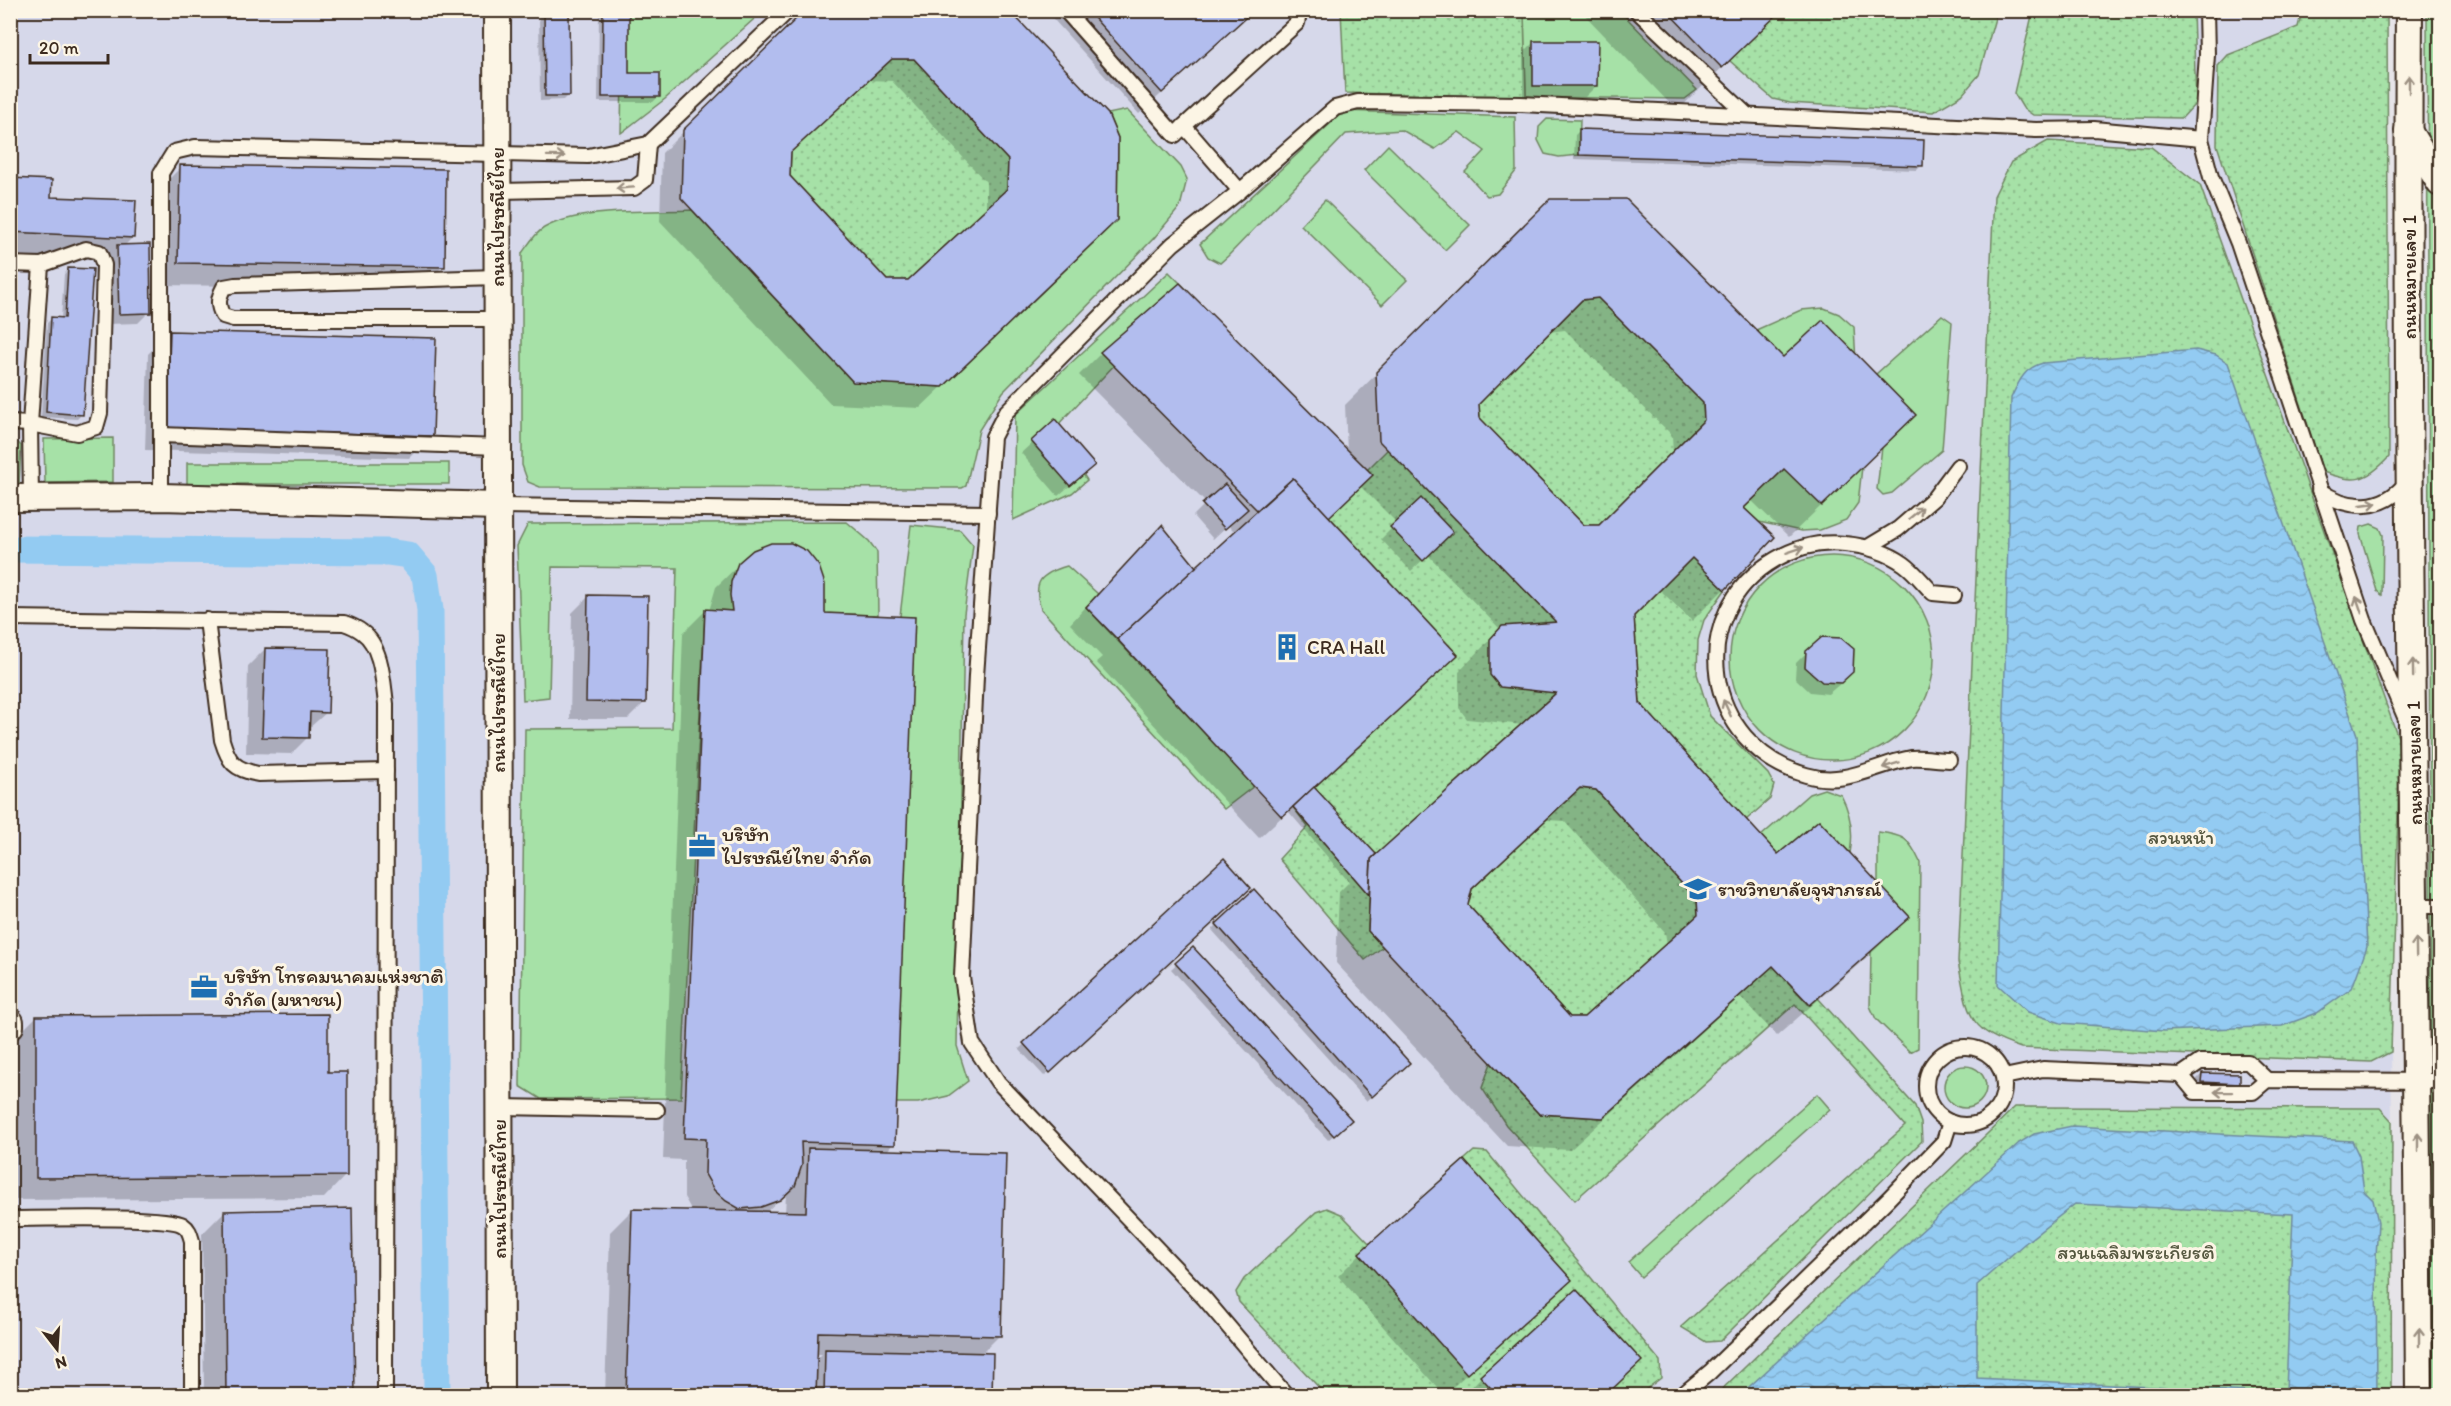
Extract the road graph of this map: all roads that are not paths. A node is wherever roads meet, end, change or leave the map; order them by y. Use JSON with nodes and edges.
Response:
{"nodes":[{"id":1,"x":497,"y":10,"type":"edge"},
{"id":2,"x":789,"y":10,"type":"edge"},
{"id":3,"x":1065,"y":10,"type":"edge"},
{"id":4,"x":1300,"y":10,"type":"edge"},
{"id":5,"x":1636,"y":10,"type":"edge"},
{"id":6,"x":2206,"y":10,"type":"edge"},
{"id":7,"x":2409,"y":10,"type":"edge"},
{"id":8,"x":1746,"y":114,"type":"junction"},
{"id":9,"x":1184,"y":126,"type":"junction"},
{"id":10,"x":2408,"y":131,"type":"junction"},
{"id":11,"x":2201,"y":139,"type":"junction"},
{"id":12,"x":648,"y":144,"type":"junction"},
{"id":13,"x":497,"y":155,"type":"junction"},
{"id":14,"x":2440,"y":183,"type":"edge"},
{"id":15,"x":497,"y":191,"type":"junction"},
{"id":16,"x":1239,"y":191,"type":"junction"},
{"id":17,"x":10,"y":264,"type":"edge"},
{"id":18,"x":41,"y":265,"type":"junction"},
{"id":19,"x":497,"y":277,"type":"junction"},
{"id":20,"x":498,"y":319,"type":"junction"},
{"id":21,"x":10,"y":423,"type":"edge"},
{"id":22,"x":30,"y":424,"type":"junction"},
{"id":23,"x":161,"y":435,"type":"junction"},
{"id":24,"x":498,"y":447,"type":"junction"},
{"id":25,"x":1958,"y":466,"type":"dead end"},
{"id":26,"x":2410,"y":478,"type":"junction"},
{"id":27,"x":2319,"y":490,"type":"junction"},
{"id":28,"x":161,"y":497,"type":"junction"},
{"id":29,"x":21,"y":498,"type":"edge"},
{"id":30,"x":498,"y":506,"type":"junction"},
{"id":31,"x":988,"y":513,"type":"junction"},
{"id":32,"x":1869,"y":547,"type":"junction"},
{"id":33,"x":1954,"y":595,"type":"dead end"},
{"id":34,"x":10,"y":618,"type":"edge"},
{"id":35,"x":207,"y":620,"type":"junction"},
{"id":36,"x":2414,"y":736,"type":"junction"},
{"id":37,"x":1949,"y":760,"type":"dead end"},
{"id":38,"x":386,"y":771,"type":"junction"},
{"id":39,"x":2428,"y":906,"type":"edge"},
{"id":40,"x":2181,"y":1075,"type":"junction"},
{"id":41,"x":2004,"y":1077,"type":"junction"},
{"id":42,"x":2267,"y":1080,"type":"junction"},
{"id":43,"x":2429,"y":1080,"type":"edge"},
{"id":44,"x":499,"y":1107,"type":"junction"},
{"id":45,"x":657,"y":1110,"type":"dead end"},
{"id":46,"x":1950,"y":1122,"type":"junction"},
{"id":47,"x":10,"y":1219,"type":"edge"},
{"id":48,"x":192,"y":1395,"type":"edge"},
{"id":49,"x":385,"y":1395,"type":"edge"},
{"id":50,"x":500,"y":1395,"type":"edge"},
{"id":51,"x":1287,"y":1395,"type":"edge"},
{"id":52,"x":1681,"y":1395,"type":"edge"},
{"id":53,"x":2419,"y":1395,"type":"edge"}],
"edges":[{"from":1,"to":13,"type":"street","name":"ถนนไปรษณีย์ไทย"},
{"from":2,"to":12,"type":"lane"},
{"from":3,"to":9,"type":"lane"},
{"from":4,"to":9,"type":"lane"},
{"from":5,"to":8,"type":"lane"},
{"from":6,"to":11,"type":"lane"},
{"from":10,"to":7,"type":"street","name":"ถนนหมายเลข 1","one_way":true},
{"from":8,"to":11,"type":"lane"},
{"from":8,"to":16,"type":"lane"},
{"from":9,"to":16,"type":"lane"},
{"from":10,"to":14,"type":"street"},
{"from":10,"to":26,"type":"street","name":"ถนนหมายเลข 1"},
{"from":11,"to":27,"type":"lane"},
{"from":13,"to":12,"type":"lane","one_way":true},
{"from":12,"to":15,"type":"lane","one_way":true},
{"from":13,"to":15,"type":"street","name":"ถนนไปรษณีย์ไทย"},
{"from":13,"to":23,"type":"lane"},
{"from":15,"to":19,"type":"street","name":"ถนนไปรษณีย์ไทย"},
{"from":16,"to":31,"type":"lane"},
{"from":17,"to":18,"type":"lane"},
{"from":18,"to":22,"type":"lane"},
{"from":18,"to":22,"type":"lane"},
{"from":19,"to":20,"type":"street","name":"ถนนไปรษณีย์ไทย"},
{"from":19,"to":20,"type":"lane"},
{"from":20,"to":24,"type":"street","name":"ถนนไปรษณีย์ไทย"},
{"from":21,"to":22,"type":"lane"},
{"from":22,"to":29,"type":"lane"},
{"from":23,"to":24,"type":"lane"},
{"from":23,"to":28,"type":"lane"},
{"from":24,"to":30,"type":"street","name":"ถนนไปรษณีย์ไทย"},
{"from":32,"to":25,"type":"lane","one_way":true},
{"from":27,"to":26,"type":"lane","one_way":true},
{"from":36,"to":26,"type":"street","name":"ถนนหมายเลข 1","one_way":true},
{"from":36,"to":27,"type":"lane","one_way":true},
{"from":28,"to":29,"type":"street"},
{"from":28,"to":30,"type":"street"},
{"from":30,"to":31,"type":"lane"},
{"from":30,"to":44,"type":"street","name":"ถนนไปรษณีย์ไทย"},
{"from":31,"to":51,"type":"lane"},
{"from":32,"to":33,"type":"lane"},
{"from":37,"to":32,"type":"lane","one_way":true},
{"from":34,"to":35,"type":"lane"},
{"from":35,"to":38,"type":"lane"},
{"from":35,"to":38,"type":"lane"},
{"from":36,"to":39,"type":"street","name":"ถนนหมายเลข 1"},
{"from":38,"to":49,"type":"lane"},
{"from":43,"to":39,"type":"street","name":"ถนนหมายเลข 1","one_way":true},
{"from":40,"to":41,"type":"lane"},
{"from":40,"to":42,"type":"lane"},
{"from":42,"to":40,"type":"lane","one_way":true},
{"from":41,"to":46,"type":"lane"},
{"from":41,"to":46,"type":"lane"},
{"from":42,"to":43,"type":"lane"},
{"from":53,"to":43,"type":"street","name":"ถนนหมายเลข 1","one_way":true},
{"from":44,"to":45,"type":"lane"},
{"from":44,"to":50,"type":"street","name":"ถนนไปรษณีย์ไทย"},
{"from":46,"to":52,"type":"lane"},
{"from":47,"to":48,"type":"lane"}]}
